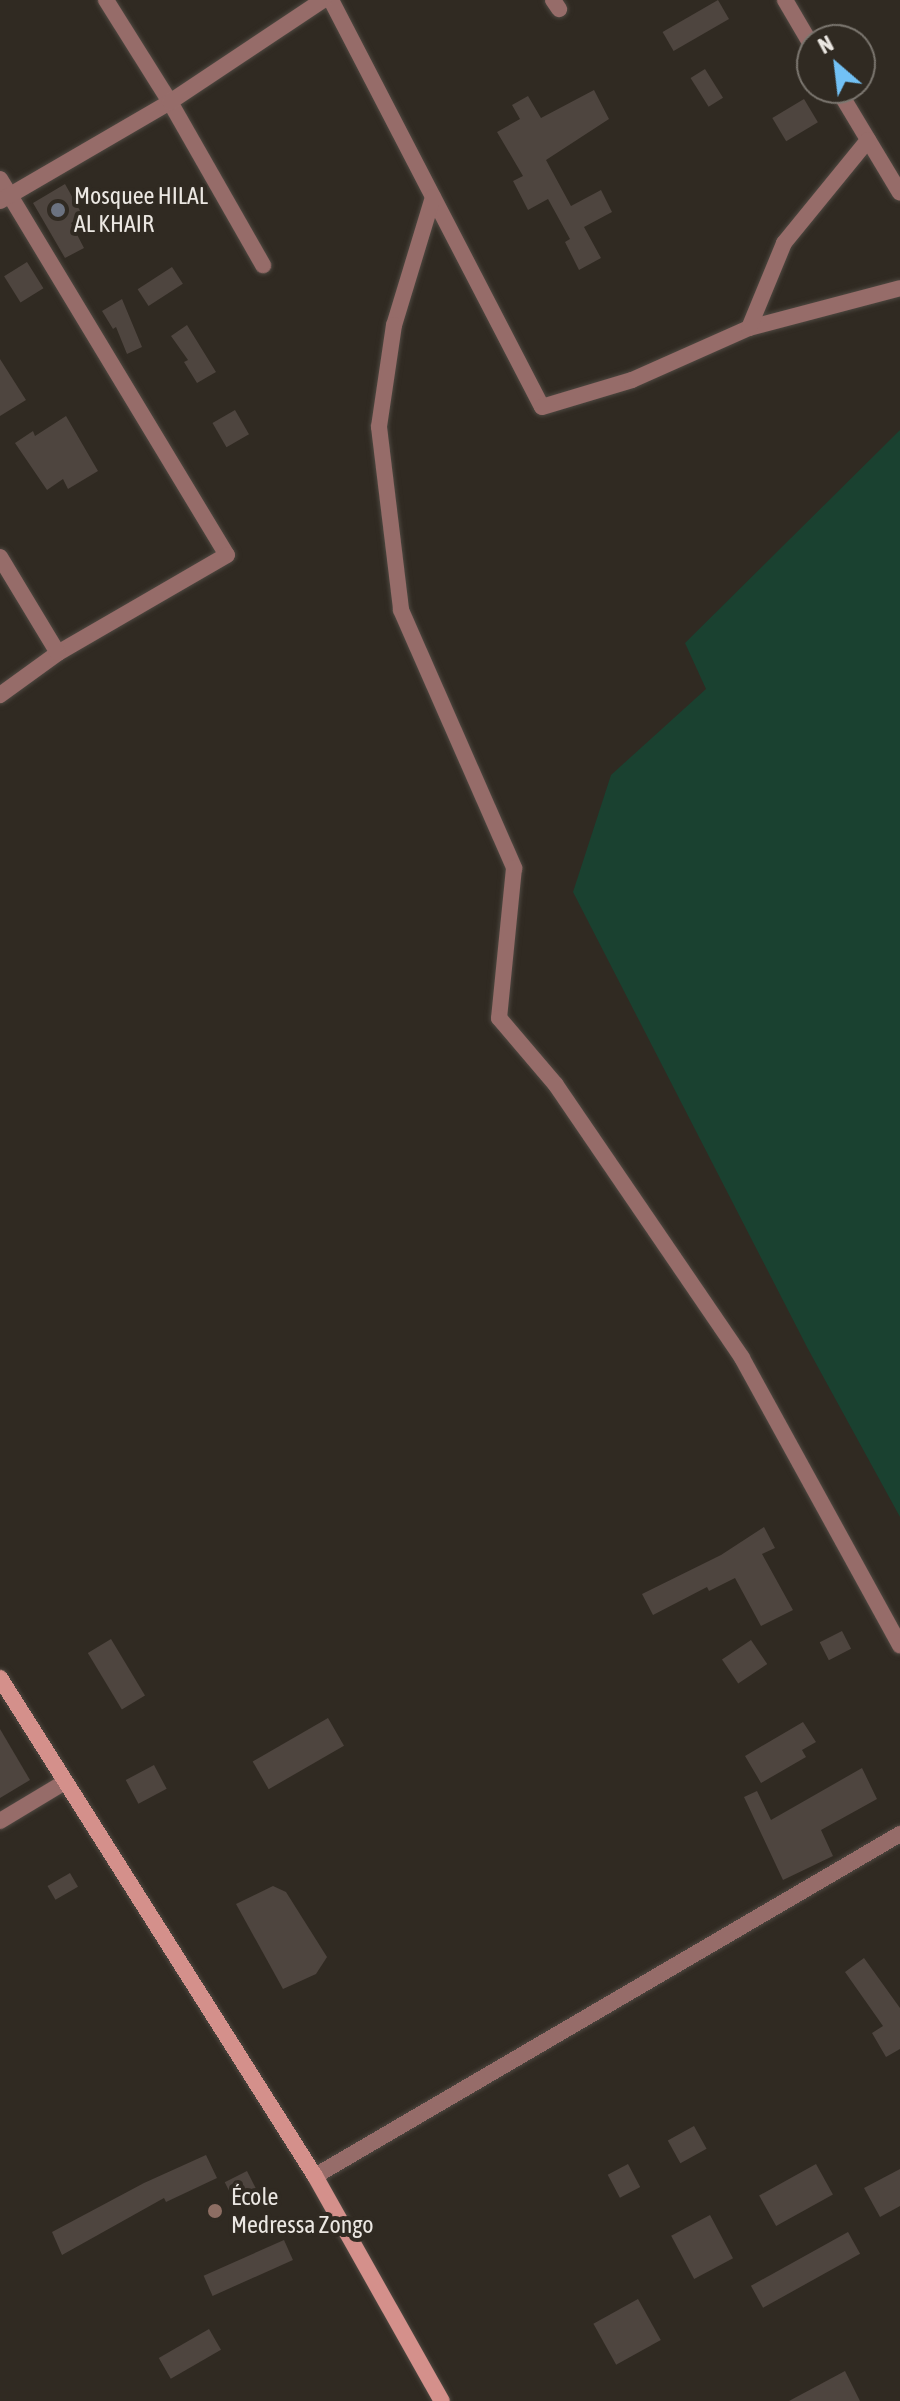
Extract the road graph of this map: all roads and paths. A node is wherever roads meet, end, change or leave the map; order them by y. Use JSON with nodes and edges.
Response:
{"nodes":[{"id":1,"x":106,"y":0,"type":"edge"},
{"id":2,"x":323,"y":0,"type":"edge"},
{"id":3,"x":331,"y":0,"type":"edge"},
{"id":4,"x":785,"y":0,"type":"edge"},
{"id":5,"x":799,"y":24,"type":"edge"},
{"id":6,"x":170,"y":102,"type":"junction"},
{"id":7,"x":847,"y":104,"type":"edge"},
{"id":8,"x":868,"y":140,"type":"junction"},
{"id":9,"x":0,"y":179,"type":"edge"},
{"id":10,"x":900,"y":193,"type":"edge"},
{"id":11,"x":433,"y":197,"type":"junction"},
{"id":12,"x":5,"y":198,"type":"edge"},
{"id":13,"x":263,"y":265,"type":"dead end"},
{"id":14,"x":900,"y":288,"type":"edge"},
{"id":15,"x":749,"y":328,"type":"junction"},
{"id":16,"x":0,"y":557,"type":"edge"},
{"id":17,"x":58,"y":653,"type":"junction"},
{"id":18,"x":0,"y":695,"type":"edge"},
{"id":19,"x":898,"y":1636,"type":"edge"},
{"id":20,"x":0,"y":1678,"type":"edge"},
{"id":21,"x":65,"y":1782,"type":"junction"},
{"id":22,"x":0,"y":1821,"type":"edge"},
{"id":23,"x":900,"y":1834,"type":"edge"},
{"id":24,"x":315,"y":2176,"type":"junction"},
{"id":25,"x":442,"y":2401,"type":"edge"}],
"edges":[{"from":1,"to":6,"type":"street"},
{"from":2,"to":6,"type":"street"},
{"from":3,"to":11,"type":"street"},
{"from":4,"to":5,"type":"street"},
{"from":6,"to":12,"type":"street"},
{"from":6,"to":13,"type":"street"},
{"from":7,"to":8,"type":"street"},
{"from":8,"to":10,"type":"street"},
{"from":8,"to":15,"type":"street"},
{"from":9,"to":12,"type":"street"},
{"from":11,"to":15,"type":"street"},
{"from":11,"to":19,"type":"street"},
{"from":12,"to":17,"type":"street"},
{"from":14,"to":15,"type":"street"},
{"from":16,"to":17,"type":"street"},
{"from":17,"to":18,"type":"street"},
{"from":20,"to":21,"type":"street"},
{"from":21,"to":22,"type":"street"},
{"from":21,"to":24,"type":"street"},
{"from":23,"to":24,"type":"street"},
{"from":24,"to":25,"type":"street"}]}
